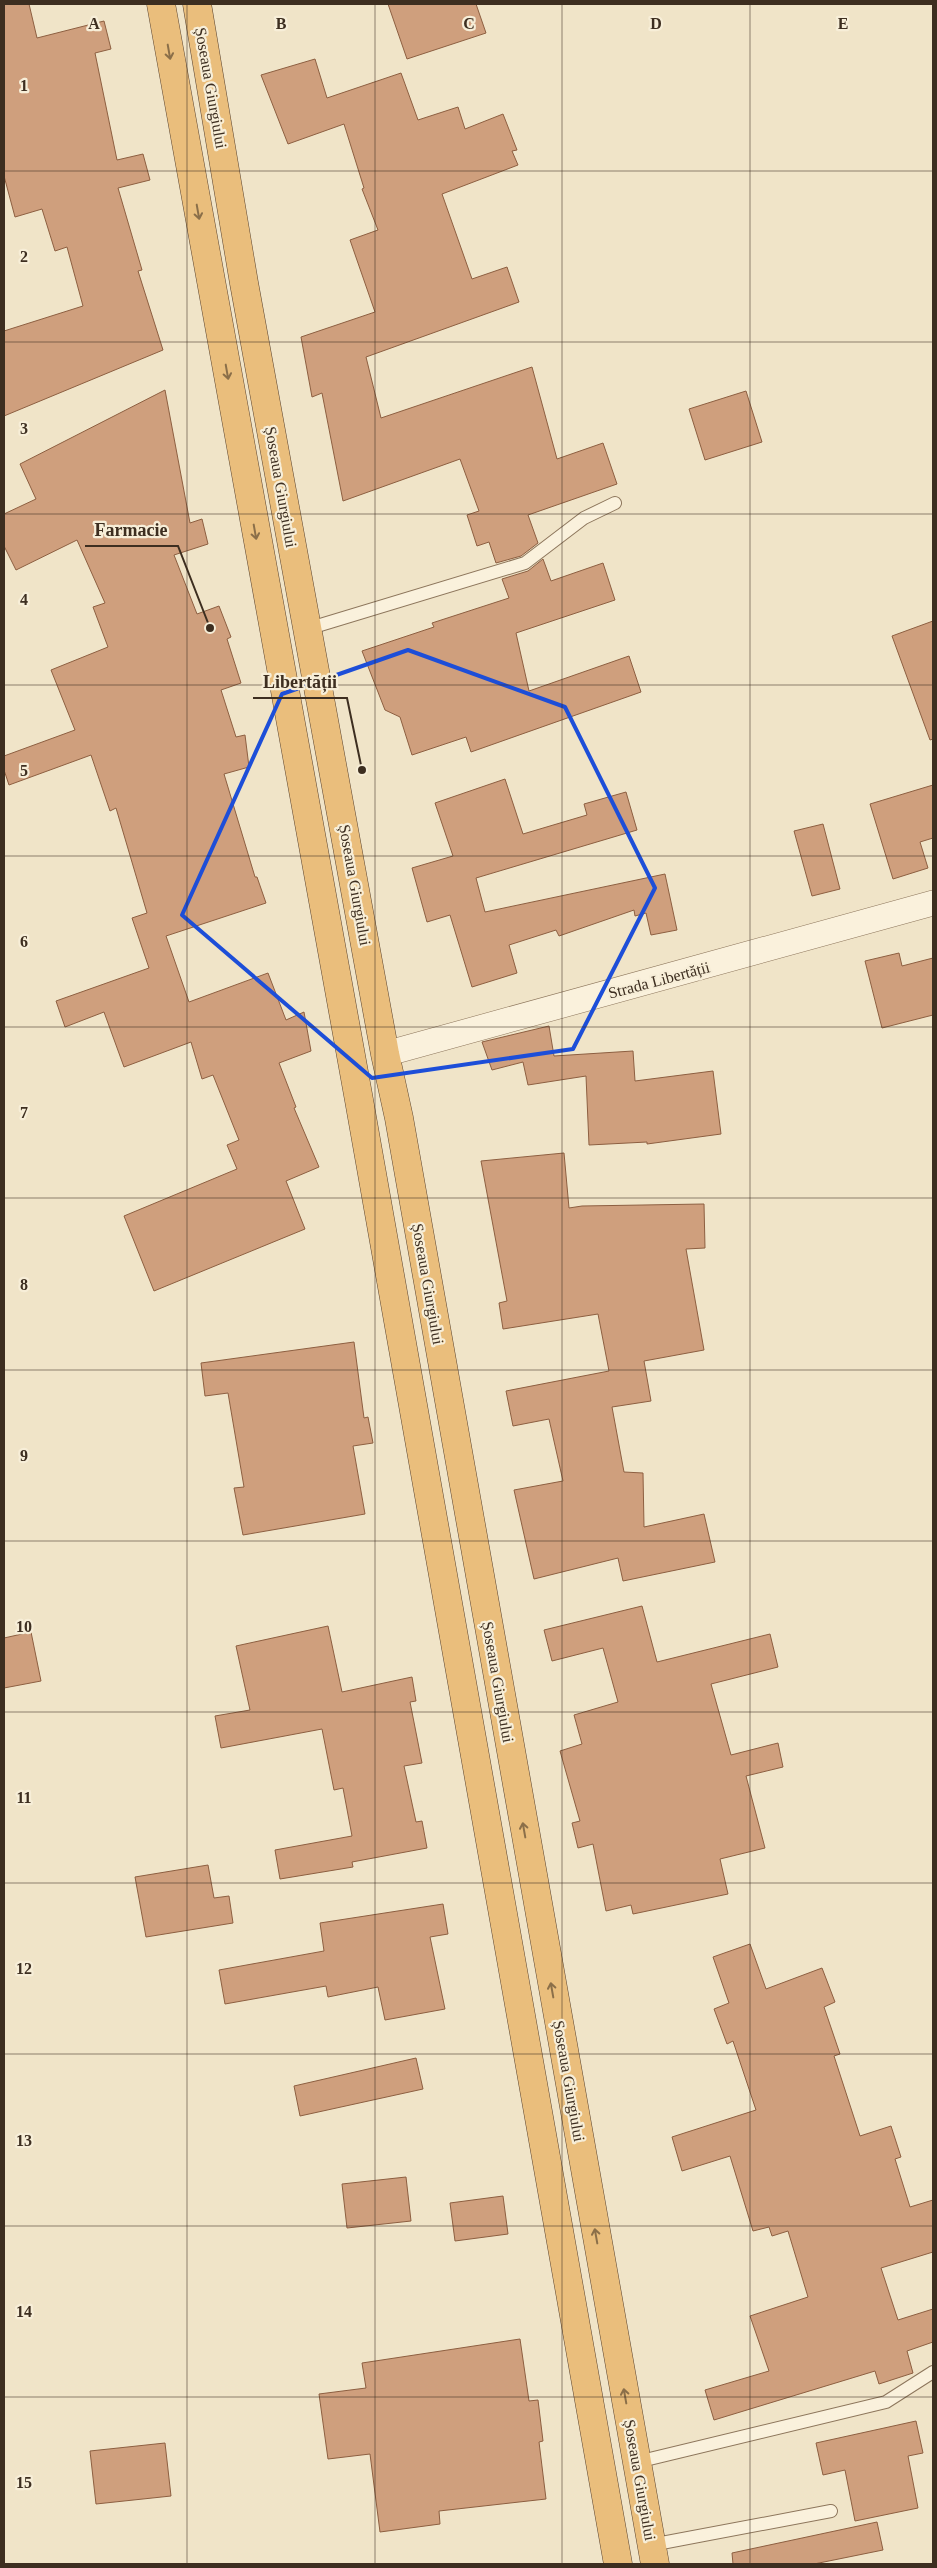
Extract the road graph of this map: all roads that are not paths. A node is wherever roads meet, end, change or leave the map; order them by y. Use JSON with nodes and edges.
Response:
{"nodes":[{"id":1,"x":161,"y":4,"type":"edge"},
{"id":2,"x":197,"y":4,"type":"edge"},
{"id":3,"x":615,"y":503,"type":"dead end"},
{"id":4,"x":307,"y":629,"type":"junction"},
{"id":5,"x":933,"y":903,"type":"edge"},
{"id":6,"x":385,"y":1054,"type":"junction"},
{"id":7,"x":933,"y":2372,"type":"edge"},
{"id":8,"x":637,"y":2462,"type":"junction"},
{"id":9,"x":831,"y":2511,"type":"dead end"},
{"id":10,"x":653,"y":2555,"type":"edge"},
{"id":11,"x":618,"y":2564,"type":"edge"}],
"edges":[{"from":1,"to":11,"type":"highway","name":"Șoseaua Giurgiului","one_way":true},
{"from":2,"to":4,"type":"highway","name":"Șoseaua Giurgiului"},
{"from":3,"to":4,"type":"lane"},
{"from":4,"to":6,"type":"highway","name":"Șoseaua Giurgiului"},
{"from":5,"to":6,"type":"street","name":"Strada Libertății"},
{"from":8,"to":6,"type":"highway","name":"Șoseaua Giurgiului","one_way":true},
{"from":7,"to":8,"type":"lane"},
{"from":8,"to":10,"type":"highway","name":"Șoseaua Giurgiului"},
{"from":9,"to":10,"type":"lane"}]}
